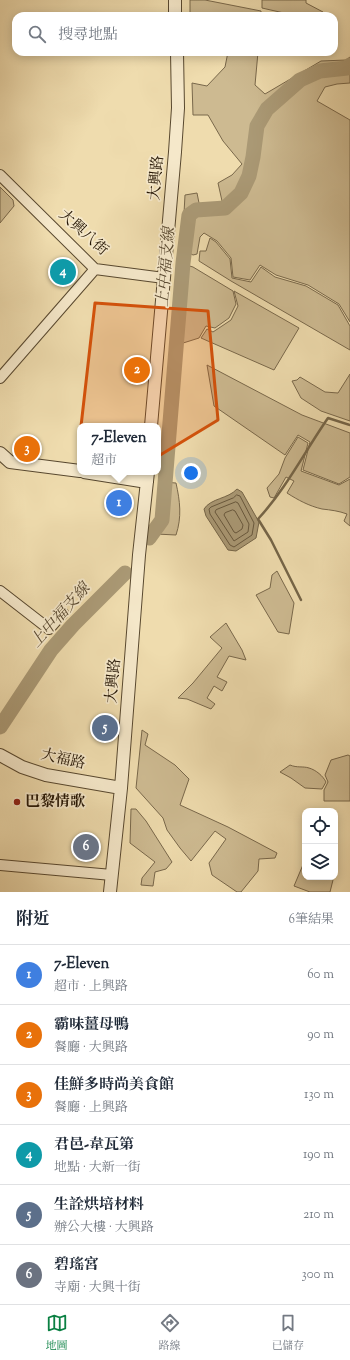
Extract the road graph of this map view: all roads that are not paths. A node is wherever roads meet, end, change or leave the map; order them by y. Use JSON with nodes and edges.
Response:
{"nodes":[{"id":1,"x":175,"y":0,"type":"edge"},
{"id":2,"x":176,"y":12,"type":"edge"},
{"id":3,"x":177,"y":56,"type":"edge"},
{"id":4,"x":0,"y":175,"type":"edge"},
{"id":5,"x":95,"y":268,"type":"junction"},
{"id":6,"x":164,"y":278,"type":"junction"},
{"id":7,"x":0,"y":378,"type":"edge"},
{"id":8,"x":151,"y":423,"type":"edge"},
{"id":9,"x":0,"y":453,"type":"edge"},
{"id":10,"x":77,"y":471,"type":"edge"},
{"id":11,"x":122,"y":475,"type":"edge"},
{"id":12,"x":148,"y":477,"type":"edge"},
{"id":13,"x":0,"y":591,"type":"edge"},
{"id":14,"x":63,"y":613,"type":"dead end"},
{"id":15,"x":0,"y":755,"type":"edge"},
{"id":16,"x":121,"y":788,"type":"junction"},
{"id":17,"x":0,"y":865,"type":"edge"},
{"id":18,"x":112,"y":875,"type":"junction"},
{"id":19,"x":110,"y":892,"type":"edge"}],
"edges":[{"from":1,"to":2,"type":"street"},
{"from":3,"to":6,"type":"street","name":"大興路"},
{"from":4,"to":5,"type":"street","name":"大興八街"},
{"from":5,"to":6,"type":"street","name":"大興八街"},
{"from":5,"to":7,"type":"street"},
{"from":6,"to":8,"type":"street","name":"大興路"},
{"from":9,"to":10,"type":"street"},
{"from":11,"to":12,"type":"street"},
{"from":12,"to":16,"type":"street","name":"大興路"},
{"from":13,"to":14,"type":"street"},
{"from":15,"to":16,"type":"street","name":"大福路"},
{"from":16,"to":18,"type":"street","name":"大興路"},
{"from":17,"to":18,"type":"street"},
{"from":18,"to":19,"type":"street","name":"大興路"}]}
